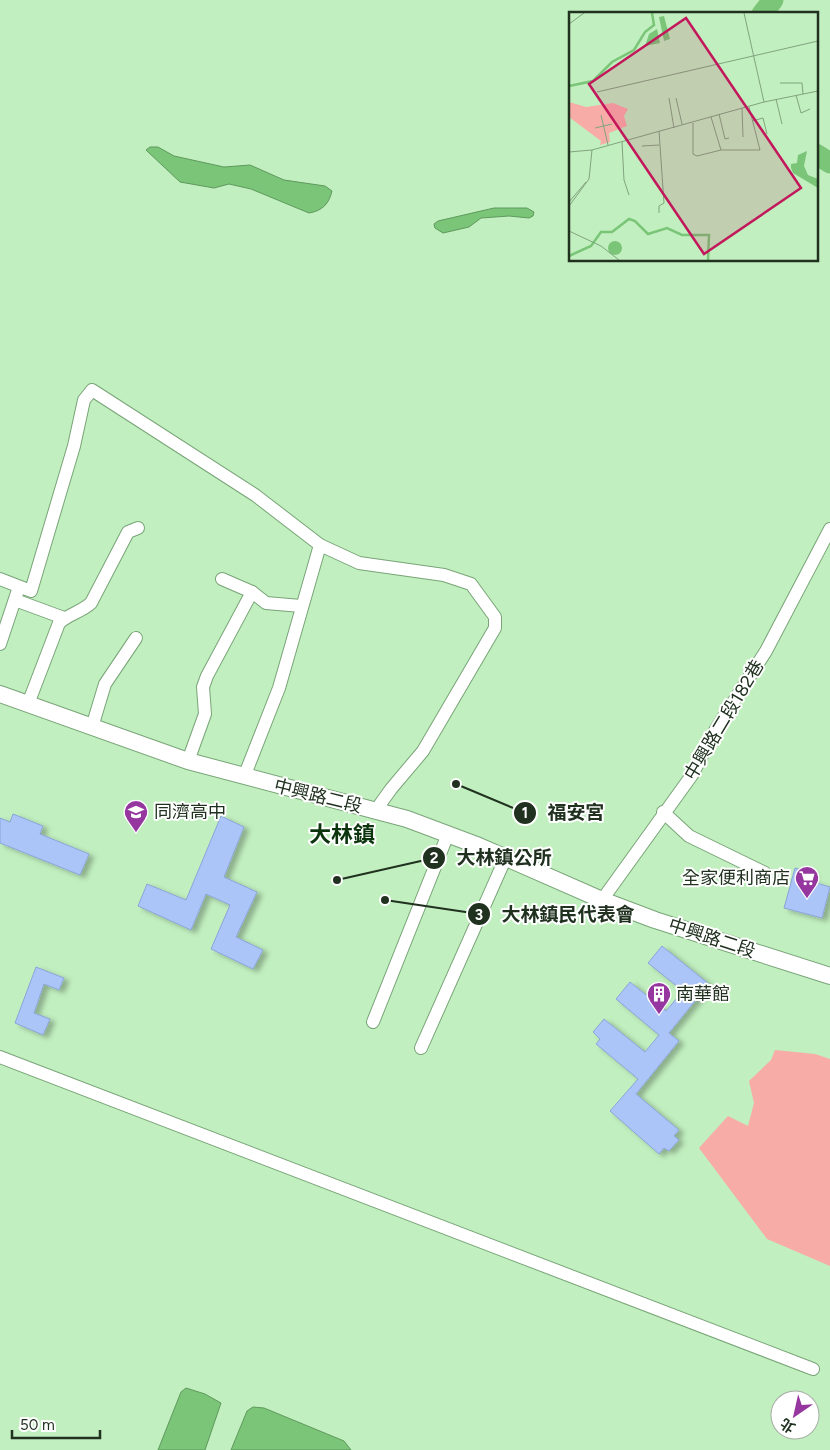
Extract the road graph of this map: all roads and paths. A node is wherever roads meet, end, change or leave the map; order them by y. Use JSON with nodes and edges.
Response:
{"nodes":[{"id":1,"x":138,"y":528,"type":"dead end"},
{"id":2,"x":830,"y":529,"type":"edge"},
{"id":3,"x":320,"y":545,"type":"junction"},
{"id":4,"x":0,"y":579,"type":"edge"},
{"id":5,"x":222,"y":579,"type":"dead end"},
{"id":6,"x":19,"y":587,"type":"junction"},
{"id":7,"x":252,"y":592,"type":"junction"},
{"id":8,"x":15,"y":600,"type":"junction"},
{"id":9,"x":301,"y":606,"type":"junction"},
{"id":10,"x":64,"y":618,"type":"junction"},
{"id":11,"x":136,"y":638,"type":"dead end"},
{"id":12,"x":0,"y":644,"type":"edge"},
{"id":13,"x":0,"y":694,"type":"edge"},
{"id":14,"x":28,"y":704,"type":"junction"},
{"id":15,"x":92,"y":727,"type":"junction"},
{"id":16,"x":188,"y":761,"type":"junction"},
{"id":17,"x":244,"y":777,"type":"junction"},
{"id":18,"x":376,"y":810,"type":"junction"},
{"id":19,"x":664,"y":812,"type":"junction"},
{"id":20,"x":448,"y":834,"type":"junction"},
{"id":21,"x":506,"y":857,"type":"junction"},
{"id":22,"x":765,"y":873,"type":"dead end"},
{"id":23,"x":602,"y":900,"type":"junction"},
{"id":24,"x":830,"y":976,"type":"edge"},
{"id":25,"x":373,"y":1022,"type":"dead end"},
{"id":26,"x":421,"y":1048,"type":"dead end"},
{"id":27,"x":0,"y":1057,"type":"edge"},
{"id":28,"x":814,"y":1369,"type":"dead end"}],
"edges":[{"from":1,"to":10,"type":"lane"},
{"from":2,"to":19,"type":"lane","name":"中興路二段182巷"},
{"from":3,"to":6,"type":"lane"},
{"from":3,"to":9,"type":"lane"},
{"from":3,"to":18,"type":"lane"},
{"from":4,"to":6,"type":"lane"},
{"from":5,"to":7,"type":"lane"},
{"from":6,"to":8,"type":"lane"},
{"from":7,"to":9,"type":"lane"},
{"from":7,"to":16,"type":"lane"},
{"from":8,"to":10,"type":"lane"},
{"from":8,"to":12,"type":"lane"},
{"from":9,"to":17,"type":"lane"},
{"from":10,"to":14,"type":"lane"},
{"from":11,"to":15,"type":"lane"},
{"from":13,"to":14,"type":"main road","name":"中興路二段"},
{"from":14,"to":15,"type":"main road","name":"中興路二段"},
{"from":15,"to":16,"type":"main road","name":"中興路二段"},
{"from":16,"to":17,"type":"main road","name":"中興路二段"},
{"from":17,"to":18,"type":"main road","name":"中興路二段"},
{"from":18,"to":20,"type":"main road","name":"中興路二段"},
{"from":19,"to":22,"type":"lane"},
{"from":19,"to":23,"type":"lane","name":"中興路二段182巷"},
{"from":20,"to":21,"type":"main road","name":"中興路二段"},
{"from":20,"to":25,"type":"lane"},
{"from":21,"to":23,"type":"main road","name":"中興路二段"},
{"from":21,"to":26,"type":"lane"},
{"from":23,"to":24,"type":"main road","name":"中興路二段"},
{"from":27,"to":28,"type":"lane"}]}
